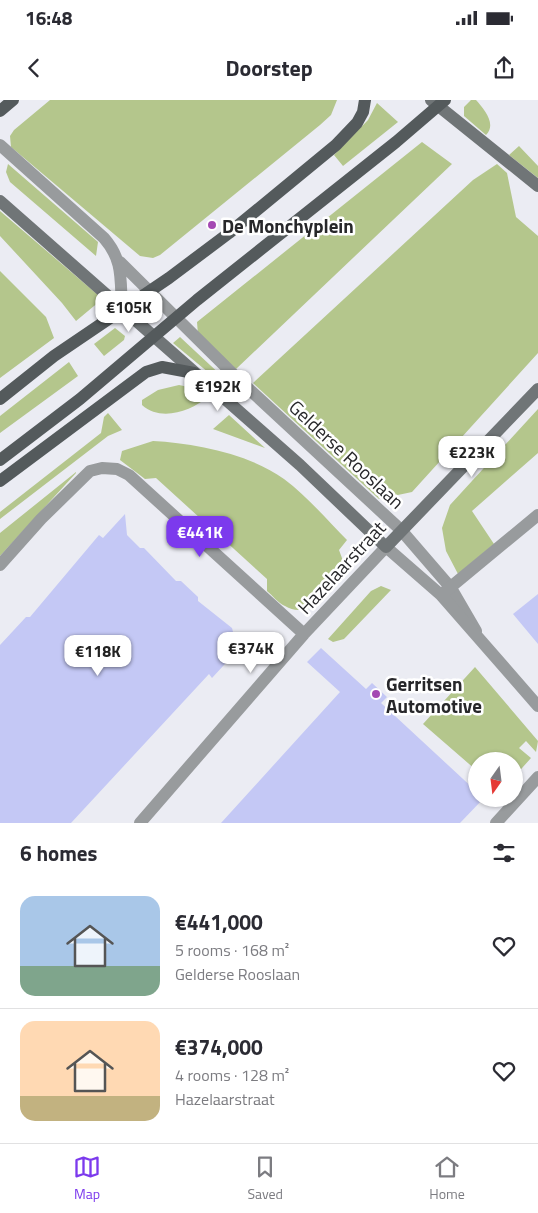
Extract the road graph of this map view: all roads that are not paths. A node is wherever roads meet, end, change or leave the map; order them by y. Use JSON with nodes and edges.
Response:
{"nodes":[{"id":1,"x":13,"y":100,"type":"edge"},
{"id":2,"x":364,"y":100,"type":"edge"},
{"id":3,"x":438,"y":102,"type":"edge"},
{"id":4,"x":0,"y":111,"type":"edge"},
{"id":5,"x":0,"y":146,"type":"edge"},
{"id":6,"x":538,"y":186,"type":"edge"},
{"id":7,"x":0,"y":201,"type":"edge"},
{"id":8,"x":120,"y":262,"type":"junction"},
{"id":9,"x":148,"y":292,"type":"junction"},
{"id":10,"x":122,"y":309,"type":"junction"},
{"id":11,"x":176,"y":319,"type":"junction"},
{"id":12,"x":154,"y":337,"type":"junction"},
{"id":13,"x":194,"y":373,"type":"junction"},
{"id":14,"x":538,"y":389,"type":"edge"},
{"id":15,"x":0,"y":399,"type":"edge"},
{"id":16,"x":0,"y":460,"type":"edge"},
{"id":17,"x":0,"y":481,"type":"edge"},
{"id":18,"x":538,"y":515,"type":"edge"},
{"id":19,"x":401,"y":530,"type":"junction"},
{"id":20,"x":386,"y":547,"type":"junction"},
{"id":21,"x":0,"y":565,"type":"edge"},
{"id":22,"x":446,"y":591,"type":"junction"},
{"id":23,"x":304,"y":634,"type":"junction"},
{"id":24,"x":538,"y":706,"type":"edge"},
{"id":25,"x":538,"y":777,"type":"edge"},
{"id":26,"x":140,"y":823,"type":"edge"},
{"id":27,"x":496,"y":823,"type":"edge"}],
"edges":[{"from":1,"to":4,"type":"main road"},
{"from":2,"to":9,"type":"main road"},
{"from":3,"to":6,"type":"street"},
{"from":3,"to":11,"type":"main road"},
{"from":5,"to":8,"type":"street"},
{"from":7,"to":10,"type":"street"},
{"from":8,"to":9,"type":"street","name":"Gelderse Rooslaan"},
{"from":8,"to":10,"type":"street"},
{"from":9,"to":10,"type":"main road"},
{"from":9,"to":11,"type":"street","name":"Gelderse Rooslaan"},
{"from":10,"to":12,"type":"street"},
{"from":10,"to":15,"type":"main road"},
{"from":11,"to":12,"type":"main road"},
{"from":11,"to":19,"type":"street","name":"Gelderse Rooslaan"},
{"from":12,"to":13,"type":"street","name":"Gelderse Rooslaan"},
{"from":12,"to":16,"type":"main road"},
{"from":13,"to":17,"type":"main road"},
{"from":13,"to":20,"type":"street","name":"Gelderse Rooslaan"},
{"from":14,"to":19,"type":"street","name":"Hazelaarstraat"},
{"from":18,"to":22,"type":"street"},
{"from":19,"to":20,"type":"street","name":"Hazelaarstraat"},
{"from":19,"to":22,"type":"street","name":"Gelderse Rooslaan"},
{"from":20,"to":22,"type":"street","name":"Gelderse Rooslaan"},
{"from":20,"to":23,"type":"street","name":"Hazelaarstraat"},
{"from":21,"to":23,"type":"street"},
{"from":22,"to":24,"type":"street","name":"Gelderse Rooslaan"},
{"from":23,"to":26,"type":"street","name":"Hazelaarstraat"},
{"from":25,"to":27,"type":"street"}]}
